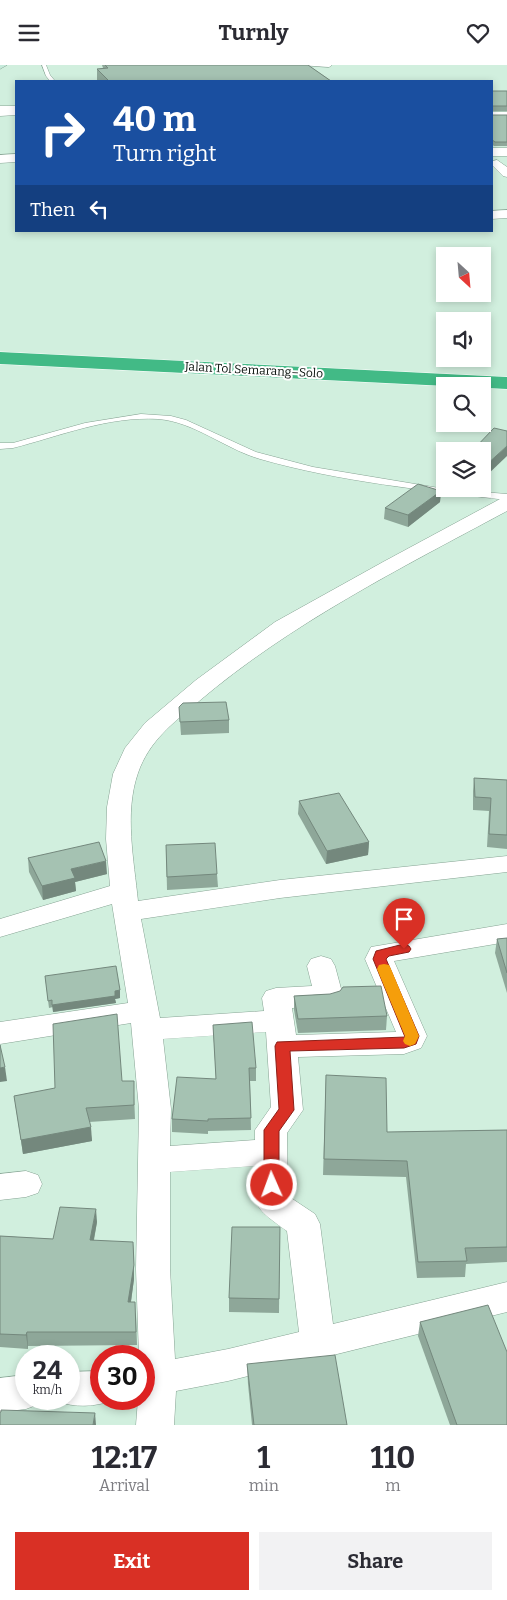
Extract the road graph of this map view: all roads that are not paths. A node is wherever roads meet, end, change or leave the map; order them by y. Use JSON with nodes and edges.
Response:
{"nodes":[{"id":1,"x":44,"y":65,"type":"edge"},
{"id":2,"x":301,"y":65,"type":"edge"},
{"id":3,"x":329,"y":66,"type":"edge"},
{"id":4,"x":52,"y":80,"type":"edge"},
{"id":5,"x":0,"y":107,"type":"edge"},
{"id":6,"x":15,"y":108,"type":"edge"},
{"id":7,"x":15,"y":112,"type":"edge"},
{"id":8,"x":0,"y":113,"type":"edge"},
{"id":9,"x":493,"y":115,"type":"edge"},
{"id":10,"x":507,"y":115,"type":"edge"},
{"id":11,"x":493,"y":152,"type":"edge"},
{"id":12,"x":507,"y":152,"type":"edge"},
{"id":13,"x":15,"y":158,"type":"edge"},
{"id":14,"x":0,"y":159,"type":"edge"},
{"id":15,"x":497,"y":164,"type":"dead end"},
{"id":16,"x":507,"y":173,"type":"edge"},
{"id":17,"x":507,"y":214,"type":"edge"},
{"id":18,"x":493,"y":215,"type":"edge"},
{"id":19,"x":0,"y":359,"type":"edge"},
{"id":20,"x":0,"y":370,"type":"edge"},
{"id":21,"x":507,"y":383,"type":"edge"},
{"id":22,"x":436,"y":392,"type":"edge"},
{"id":23,"x":491,"y":394,"type":"edge"},
{"id":24,"x":507,"y":395,"type":"edge"},
{"id":25,"x":0,"y":446,"type":"edge"},
{"id":26,"x":507,"y":497,"type":"edge"},
{"id":27,"x":507,"y":503,"type":"edge"},
{"id":28,"x":507,"y":864,"type":"edge"},
{"id":29,"x":125,"y":902,"type":"junction"},
{"id":30,"x":0,"y":928,"type":"edge"},
{"id":31,"x":507,"y":933,"type":"edge"},
{"id":32,"x":321,"y":966,"type":"dead end"},
{"id":33,"x":145,"y":1020,"type":"junction"},
{"id":34,"x":0,"y":1033,"type":"edge"},
{"id":35,"x":281,"y":1033,"type":"junction"},
{"id":36,"x":271,"y":1151,"type":"junction"},
{"id":37,"x":154,"y":1161,"type":"junction"},
{"id":38,"x":507,"y":1297,"type":"edge"},
{"id":39,"x":318,"y":1342,"type":"junction"},
{"id":40,"x":152,"y":1345,"type":"edge"},
{"id":41,"x":155,"y":1379,"type":"edge"},
{"id":42,"x":15,"y":1393,"type":"edge"},
{"id":43,"x":0,"y":1395,"type":"edge"},
{"id":44,"x":154,"y":1410,"type":"edge"},
{"id":45,"x":155,"y":1425,"type":"edge"}],
"edges":[{"from":1,"to":4,"type":"lane"},
{"from":2,"to":3,"type":"lane"},
{"from":5,"to":6,"type":"lane"},
{"from":7,"to":8,"type":"street"},
{"from":9,"to":10,"type":"street"},
{"from":11,"to":12,"type":"street"},
{"from":13,"to":14,"type":"street"},
{"from":15,"to":16,"type":"street"},
{"from":17,"to":18,"type":"street"},
{"from":19,"to":21,"type":"highway","name":"Jalan Tol Semarang–Solo"},
{"from":20,"to":22,"type":"highway","name":"Jalan Tol Semarang–Solo"},
{"from":23,"to":24,"type":"highway"},
{"from":25,"to":26,"type":"lane"},
{"from":27,"to":29,"type":"street"},
{"from":28,"to":29,"type":"street"},
{"from":29,"to":30,"type":"street"},
{"from":29,"to":33,"type":"street"},
{"from":31,"to":35,"type":"street"},
{"from":32,"to":35,"type":"street"},
{"from":33,"to":34,"type":"street"},
{"from":33,"to":35,"type":"street"},
{"from":33,"to":37,"type":"street"},
{"from":35,"to":36,"type":"street"},
{"from":36,"to":37,"type":"street"},
{"from":36,"to":39,"type":"street"},
{"from":37,"to":40,"type":"street"},
{"from":38,"to":39,"type":"street"},
{"from":39,"to":41,"type":"street"},
{"from":42,"to":43,"type":"street"},
{"from":44,"to":45,"type":"street"}]}
